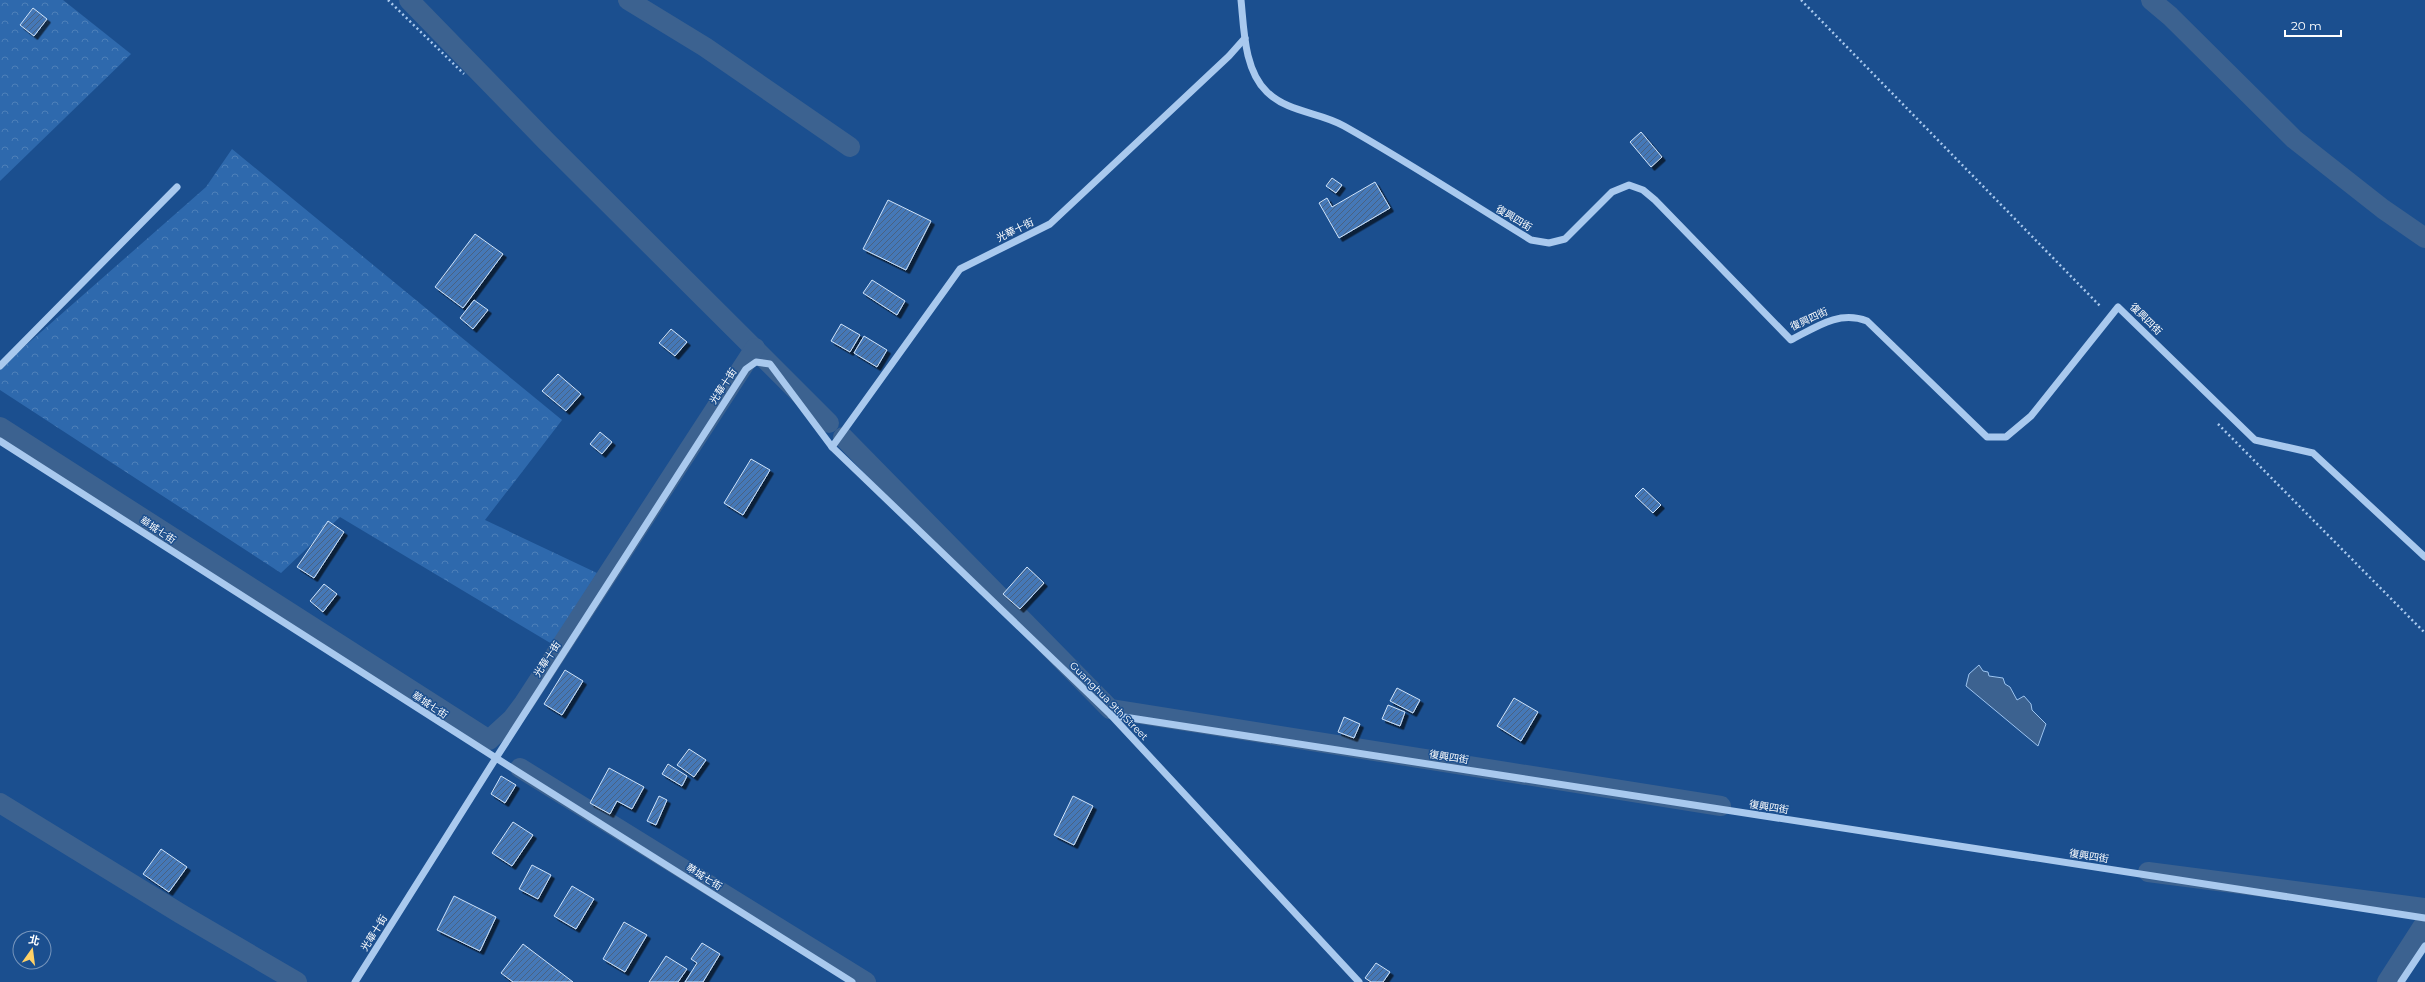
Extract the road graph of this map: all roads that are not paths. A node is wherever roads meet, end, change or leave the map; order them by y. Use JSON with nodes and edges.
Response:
{"nodes":[{"id":1,"x":1241,"y":0,"type":"edge"},
{"id":2,"x":1245,"y":38,"type":"junction"},
{"id":3,"x":177,"y":187,"type":"dead end"},
{"id":4,"x":0,"y":366,"type":"edge"},
{"id":5,"x":0,"y":440,"type":"edge"},
{"id":6,"x":832,"y":447,"type":"junction"},
{"id":7,"x":2425,"y":557,"type":"edge"},
{"id":8,"x":1110,"y":715,"type":"junction"},
{"id":9,"x":496,"y":758,"type":"junction"},
{"id":10,"x":2425,"y":918,"type":"edge"},
{"id":11,"x":2425,"y":946,"type":"edge"},
{"id":12,"x":355,"y":982,"type":"edge"},
{"id":13,"x":852,"y":982,"type":"edge"},
{"id":14,"x":1359,"y":982,"type":"edge"},
{"id":15,"x":2400,"y":982,"type":"edge"}],
"edges":[{"from":1,"to":2,"type":"street","name":"復興四街"},
{"from":2,"to":6,"type":"street","name":"光華十街"},
{"from":2,"to":7,"type":"street","name":"復興四街"},
{"from":3,"to":4,"type":"street"},
{"from":5,"to":9,"type":"street","name":"華城七街"},
{"from":6,"to":8,"type":"street","name":"Guanghua 9th Street"},
{"from":6,"to":9,"type":"street","name":"光華十街"},
{"from":8,"to":10,"type":"street","name":"復興四街"},
{"from":8,"to":14,"type":"street","name":"Guanghua 9th Street"},
{"from":9,"to":12,"type":"street","name":"光華十街"},
{"from":9,"to":13,"type":"street","name":"華城七街"},
{"from":11,"to":15,"type":"street"}]}
